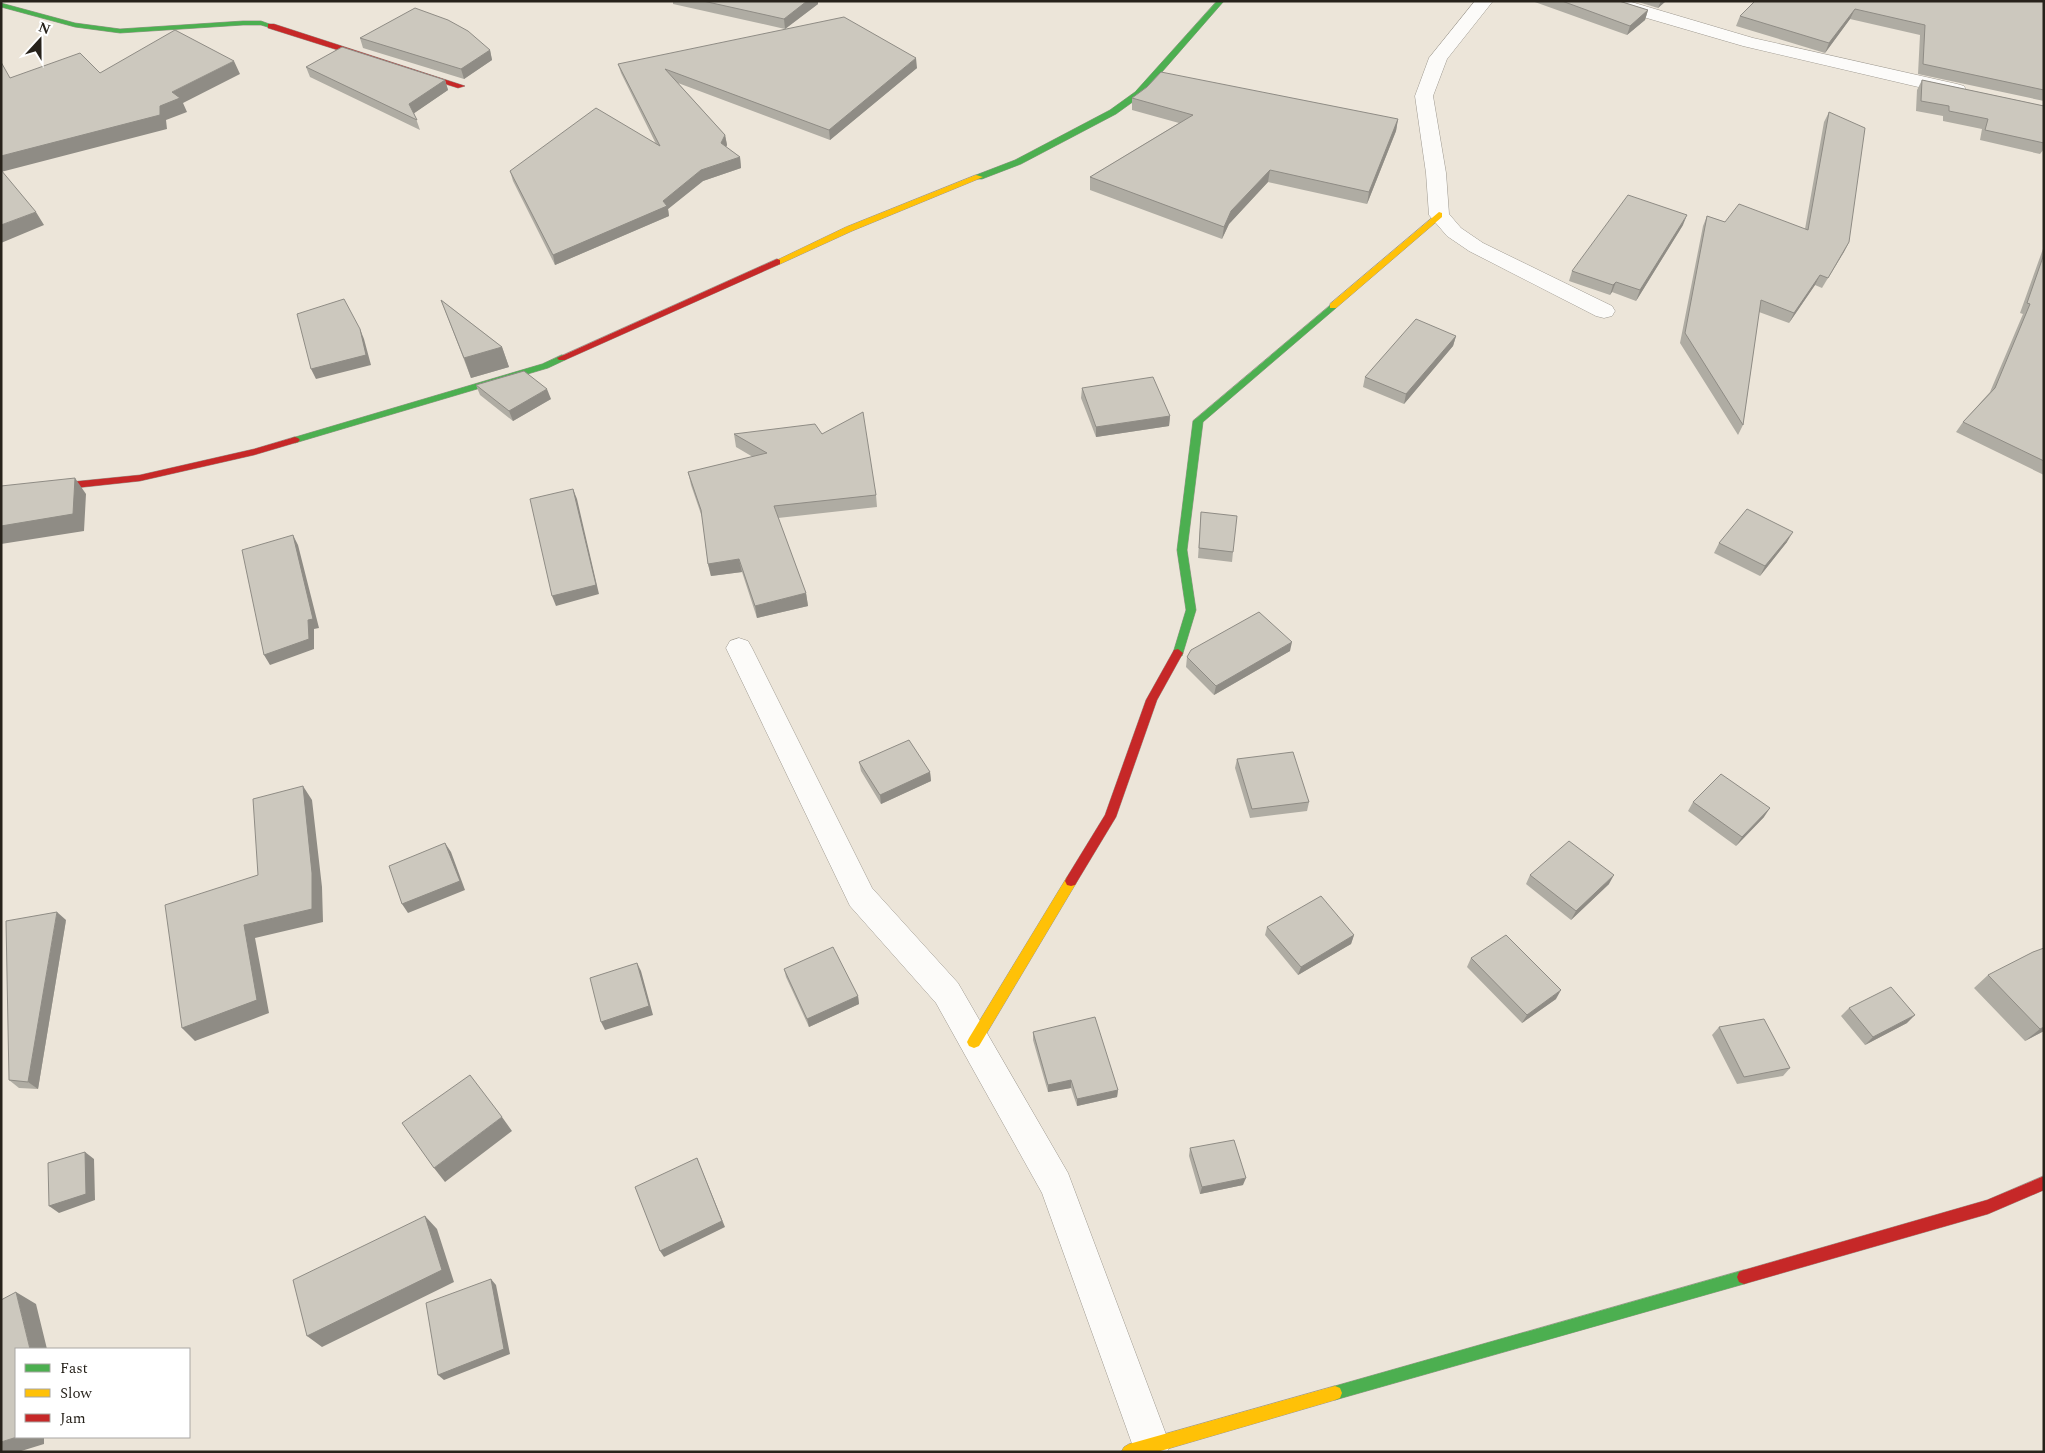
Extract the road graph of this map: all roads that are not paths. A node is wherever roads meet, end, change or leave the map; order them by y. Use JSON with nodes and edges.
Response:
{"nodes":[{"id":1,"x":1221,"y":1,"type":"edge"},
{"id":2,"x":1484,"y":1,"type":"edge"},
{"id":3,"x":1608,"y":1,"type":"edge"},
{"id":4,"x":1,"y":5,"type":"edge"},
{"id":5,"x":461,"y":86,"type":"dead end"},
{"id":6,"x":1973,"y":94,"type":"edge"},
{"id":7,"x":1439,"y":215,"type":"junction"},
{"id":8,"x":1604,"y":312,"type":"dead end"},
{"id":9,"x":1,"y":492,"type":"edge"},
{"id":10,"x":738,"y":648,"type":"dead end"},
{"id":11,"x":974,"y":1042,"type":"junction"},
{"id":12,"x":2044,"y":1183,"type":"edge"},
{"id":13,"x":1140,"y":1448,"type":"edge"}],
"edges":[{"from":1,"to":9,"type":"street"},
{"from":2,"to":7,"type":"street"},
{"from":3,"to":6,"type":"street"},
{"from":4,"to":5,"type":"street"},
{"from":7,"to":8,"type":"street"},
{"from":7,"to":11,"type":"street"},
{"from":10,"to":11,"type":"street"},
{"from":11,"to":13,"type":"street"},
{"from":12,"to":13,"type":"street"}]}
